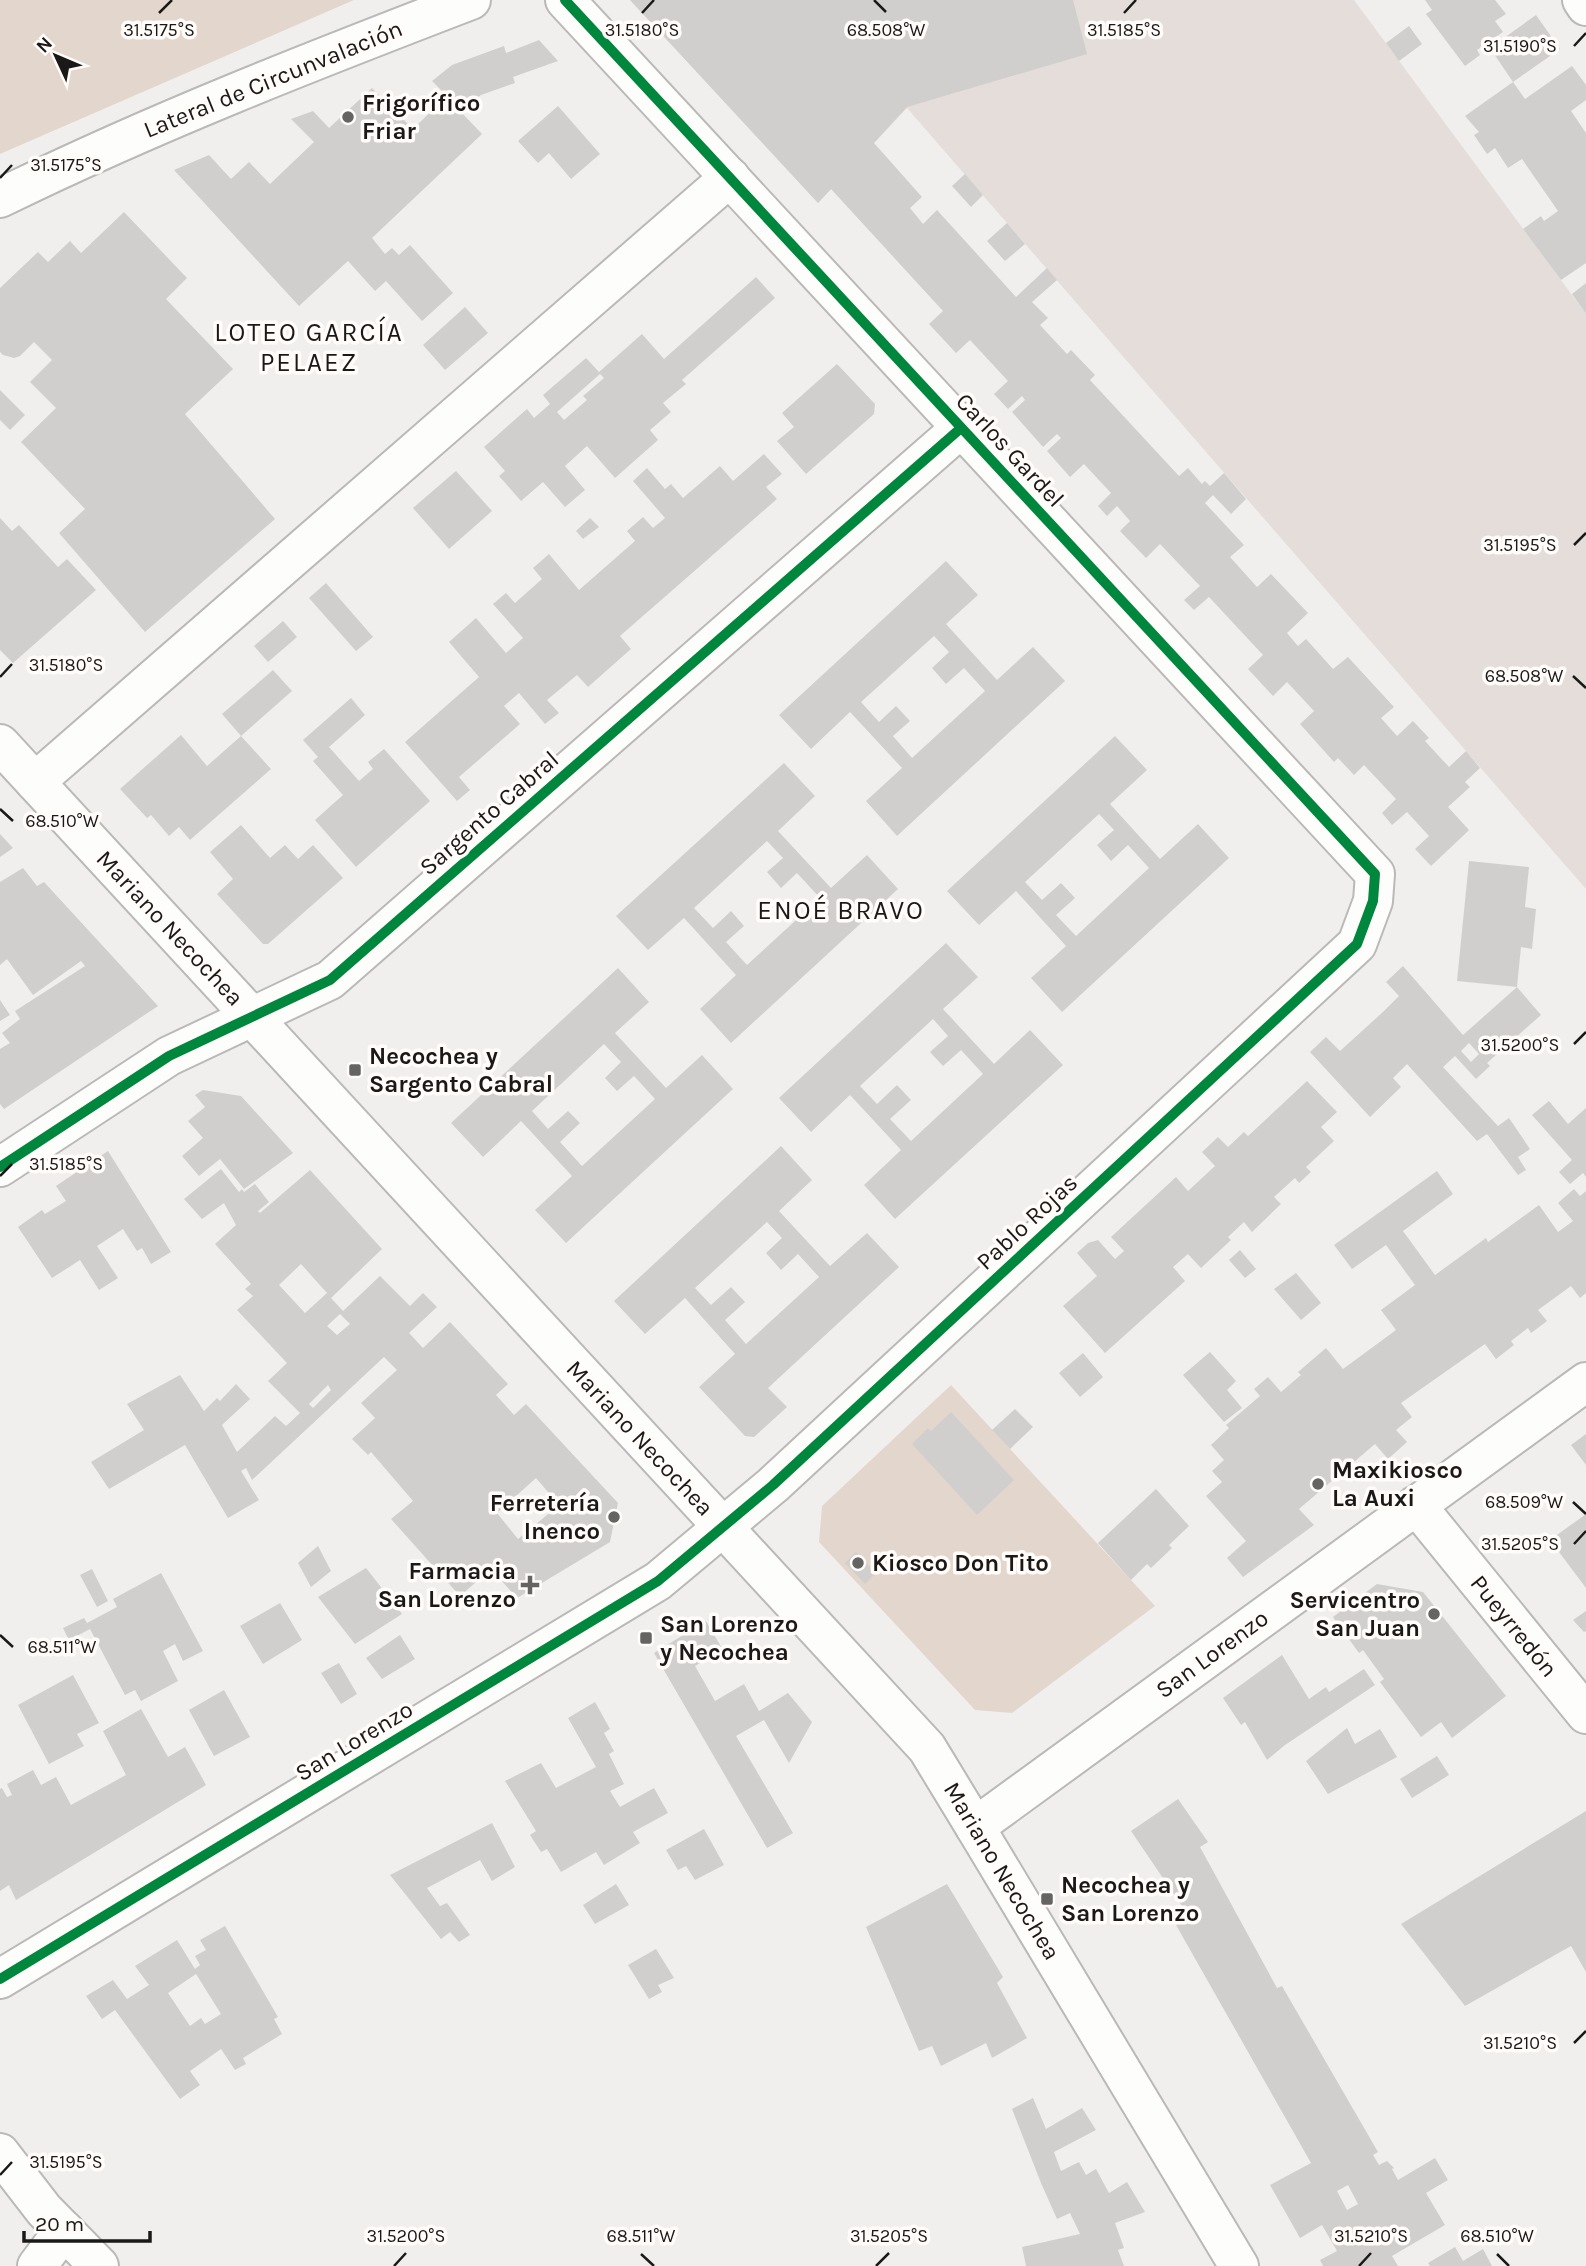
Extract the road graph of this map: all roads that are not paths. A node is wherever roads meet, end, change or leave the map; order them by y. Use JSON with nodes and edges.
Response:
{"nodes":[{"id":1,"x":471,"y":0,"type":"edge"},
{"id":2,"x":565,"y":0,"type":"edge"},
{"id":3,"x":1582,"y":0,"type":"edge"},
{"id":4,"x":1586,"y":6,"type":"edge"},
{"id":5,"x":730,"y":177,"type":"junction"},
{"id":6,"x":0,"y":198,"type":"edge"},
{"id":7,"x":961,"y":428,"type":"junction"},
{"id":8,"x":0,"y":744,"type":"edge"},
{"id":9,"x":35,"y":782,"type":"junction"},
{"id":10,"x":1357,"y":944,"type":"joint"},
{"id":11,"x":252,"y":1017,"type":"junction"},
{"id":12,"x":0,"y":1167,"type":"edge"},
{"id":13,"x":1586,"y":1382,"type":"edge"},
{"id":14,"x":1416,"y":1505,"type":"junction"},
{"id":15,"x":723,"y":1527,"type":"junction"},
{"id":16,"x":1586,"y":1714,"type":"edge"},
{"id":17,"x":975,"y":1827,"type":"junction"},
{"id":18,"x":0,"y":1979,"type":"edge"},
{"id":19,"x":0,"y":2153,"type":"edge"},
{"id":20,"x":64,"y":2230,"type":"junction"},
{"id":21,"x":37,"y":2266,"type":"edge"},
{"id":22,"x":99,"y":2266,"type":"edge"},
{"id":23,"x":1239,"y":2266,"type":"edge"}],
"edges":[{"from":1,"to":6,"type":"street","name":"Lateral de Circunvalación"},
{"from":2,"to":5,"type":"street","name":"Carlos Gardel"},
{"from":3,"to":4,"type":"street"},
{"from":5,"to":7,"type":"street","name":"Carlos Gardel"},
{"from":5,"to":9,"type":"street"},
{"from":7,"to":10,"type":"street","name":"Carlos Gardel"},
{"from":7,"to":11,"type":"street","name":"Sargento Cabral"},
{"from":8,"to":9,"type":"street","name":"Mariano Necochea"},
{"from":9,"to":11,"type":"street","name":"Mariano Necochea"},
{"from":10,"to":15,"type":"street","name":"Pablo Rojas"},
{"from":11,"to":12,"type":"street","name":"Sargento Cabral"},
{"from":11,"to":15,"type":"street","name":"Mariano Necochea"},
{"from":13,"to":14,"type":"street","name":"San Lorenzo"},
{"from":14,"to":16,"type":"street","name":"Pueyrredón"},
{"from":14,"to":17,"type":"street","name":"San Lorenzo"},
{"from":15,"to":17,"type":"street","name":"Mariano Necochea"},
{"from":15,"to":18,"type":"street","name":"San Lorenzo"},
{"from":17,"to":23,"type":"street","name":"Mariano Necochea"},
{"from":19,"to":20,"type":"street"},
{"from":20,"to":21,"type":"street"},
{"from":20,"to":22,"type":"street"}]}
